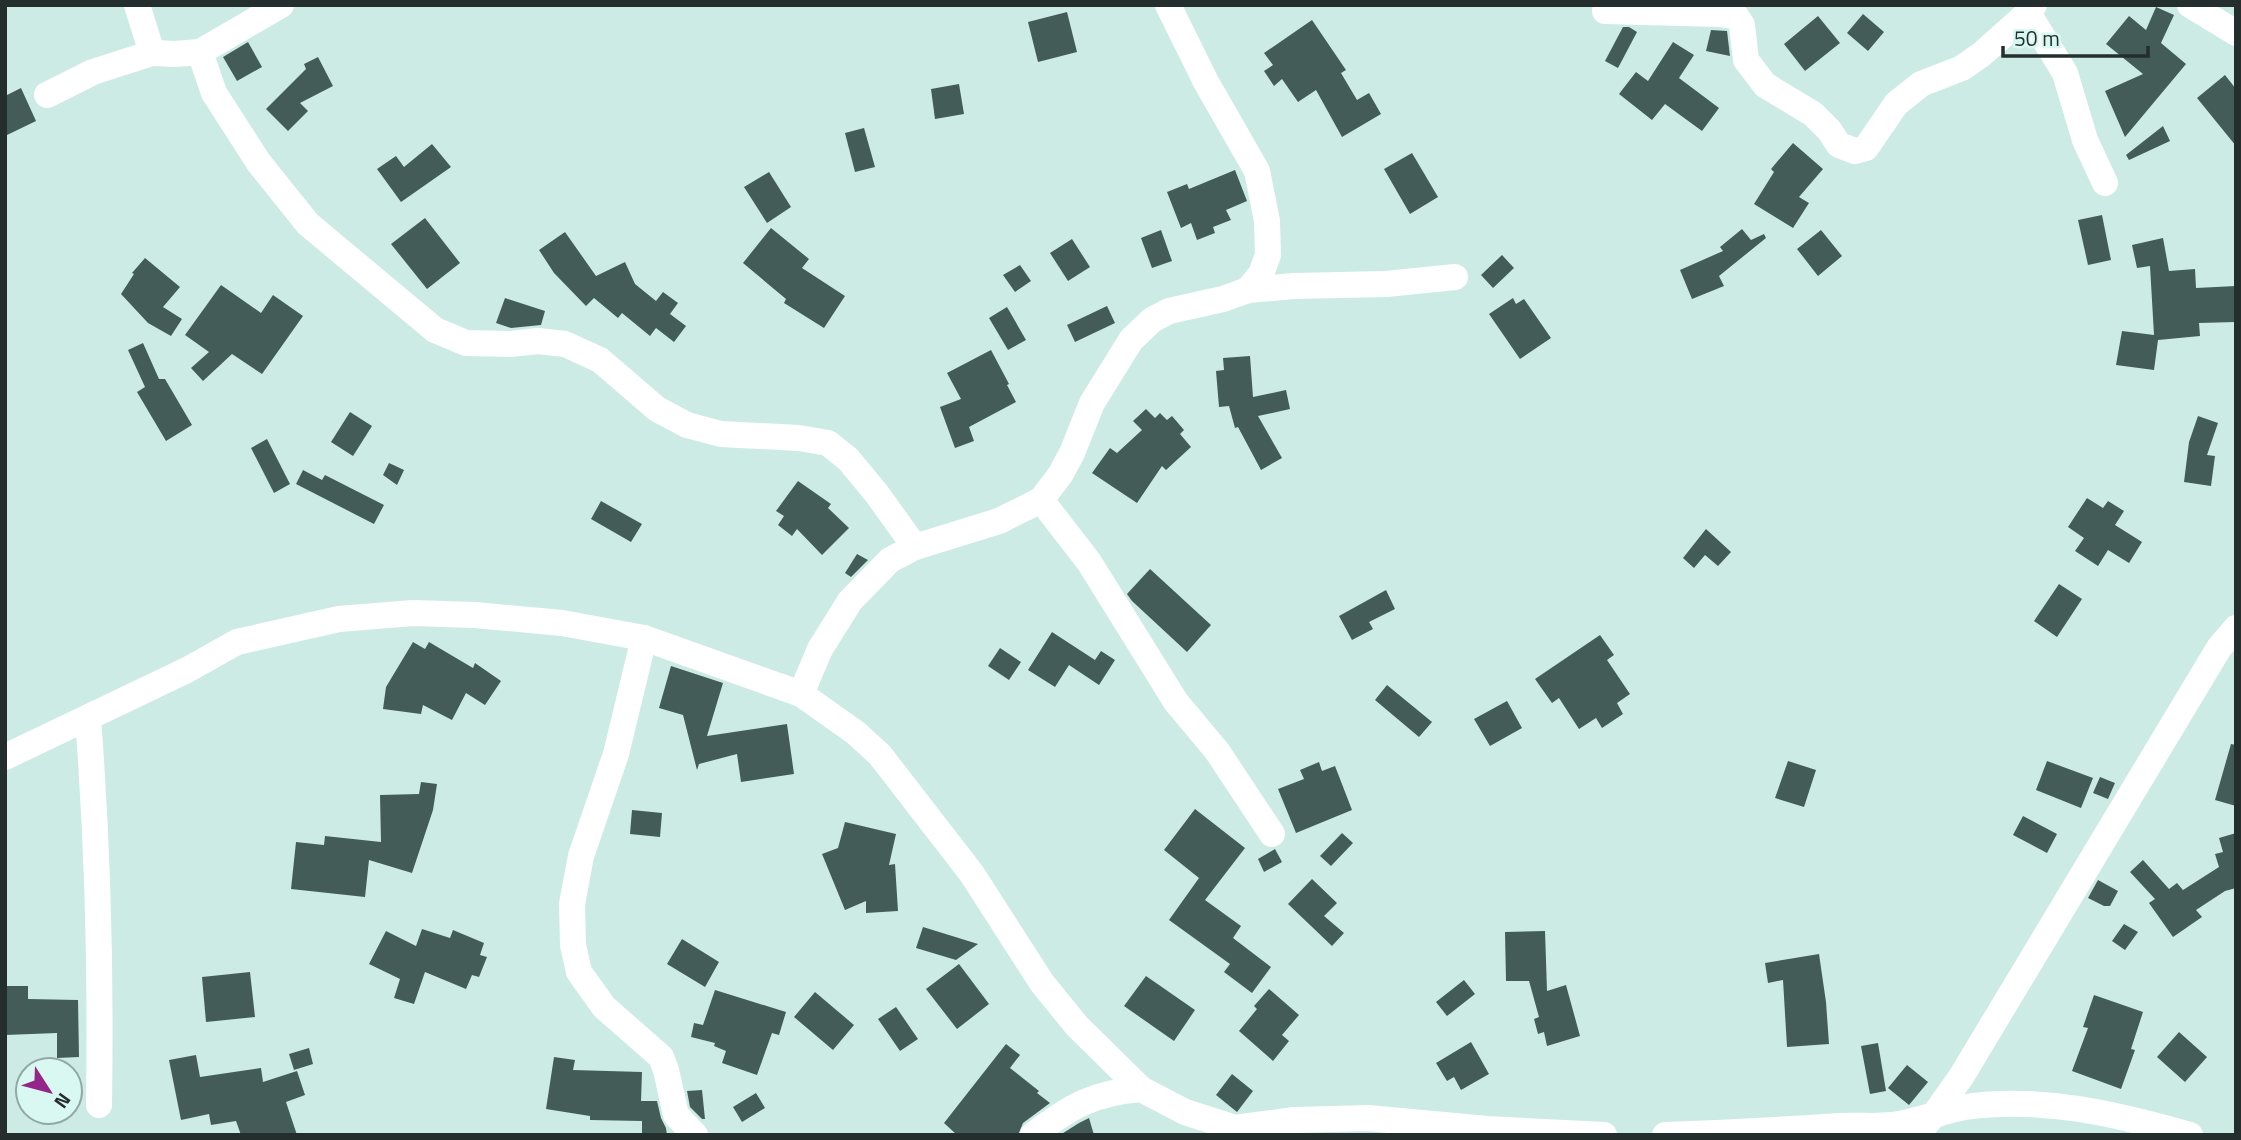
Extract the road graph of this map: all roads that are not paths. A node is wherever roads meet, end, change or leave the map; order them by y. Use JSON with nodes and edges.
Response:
{"nodes":[{"id":1,"x":137,"y":5,"type":"edge"},
{"id":2,"x":281,"y":5,"type":"edge"},
{"id":3,"x":1168,"y":5,"type":"edge"},
{"id":4,"x":2190,"y":5,"type":"edge"},
{"id":5,"x":2031,"y":9,"type":"edge"},
{"id":6,"x":1605,"y":11,"type":"dead end"},
{"id":7,"x":235,"y":18,"type":"edge"},
{"id":8,"x":2236,"y":33,"type":"edge"},
{"id":9,"x":200,"y":52,"type":"junction"},
{"id":10,"x":152,"y":53,"type":"junction"},
{"id":11,"x":47,"y":95,"type":"dead end"},
{"id":12,"x":2105,"y":183,"type":"dead end"},
{"id":13,"x":1455,"y":277,"type":"dead end"},
{"id":14,"x":1248,"y":290,"type":"junction"},
{"id":15,"x":1041,"y":500,"type":"junction"},
{"id":16,"x":915,"y":547,"type":"junction"},
{"id":17,"x":2236,"y":628,"type":"edge"},
{"id":18,"x":643,"y":638,"type":"junction"},
{"id":19,"x":801,"y":694,"type":"junction"},
{"id":20,"x":88,"y":719,"type":"junction"},
{"id":21,"x":5,"y":757,"type":"edge"},
{"id":22,"x":1272,"y":834,"type":"dead end"},
{"id":23,"x":1141,"y":1089,"type":"junction"},
{"id":24,"x":99,"y":1105,"type":"dead end"},
{"id":25,"x":1934,"y":1115,"type":"junction"},
{"id":26,"x":1488,"y":1132,"type":"edge"},
{"id":27,"x":695,"y":1135,"type":"edge"},
{"id":28,"x":1033,"y":1135,"type":"edge"},
{"id":29,"x":1604,"y":1135,"type":"edge"},
{"id":30,"x":1665,"y":1135,"type":"edge"},
{"id":31,"x":1916,"y":1135,"type":"edge"},
{"id":32,"x":2190,"y":1135,"type":"edge"}],
"edges":[{"from":1,"to":10,"type":"street"},
{"from":2,"to":7,"type":"street"},
{"from":3,"to":14,"type":"street"},
{"from":4,"to":8,"type":"street"},
{"from":5,"to":6,"type":"street"},
{"from":5,"to":12,"type":"street"},
{"from":7,"to":9,"type":"street"},
{"from":9,"to":10,"type":"street"},
{"from":9,"to":16,"type":"street"},
{"from":10,"to":11,"type":"street"},
{"from":13,"to":14,"type":"street"},
{"from":14,"to":15,"type":"street"},
{"from":15,"to":16,"type":"street"},
{"from":15,"to":22,"type":"street"},
{"from":16,"to":19,"type":"street"},
{"from":17,"to":25,"type":"street"},
{"from":18,"to":19,"type":"street"},
{"from":18,"to":20,"type":"street"},
{"from":18,"to":27,"type":"street"},
{"from":19,"to":23,"type":"street"},
{"from":20,"to":21,"type":"street"},
{"from":20,"to":24,"type":"street"},
{"from":23,"to":26,"type":"street"},
{"from":23,"to":28,"type":"street"},
{"from":25,"to":30,"type":"street"},
{"from":25,"to":31,"type":"street"},
{"from":25,"to":32,"type":"street"},
{"from":26,"to":29,"type":"street"}]}
